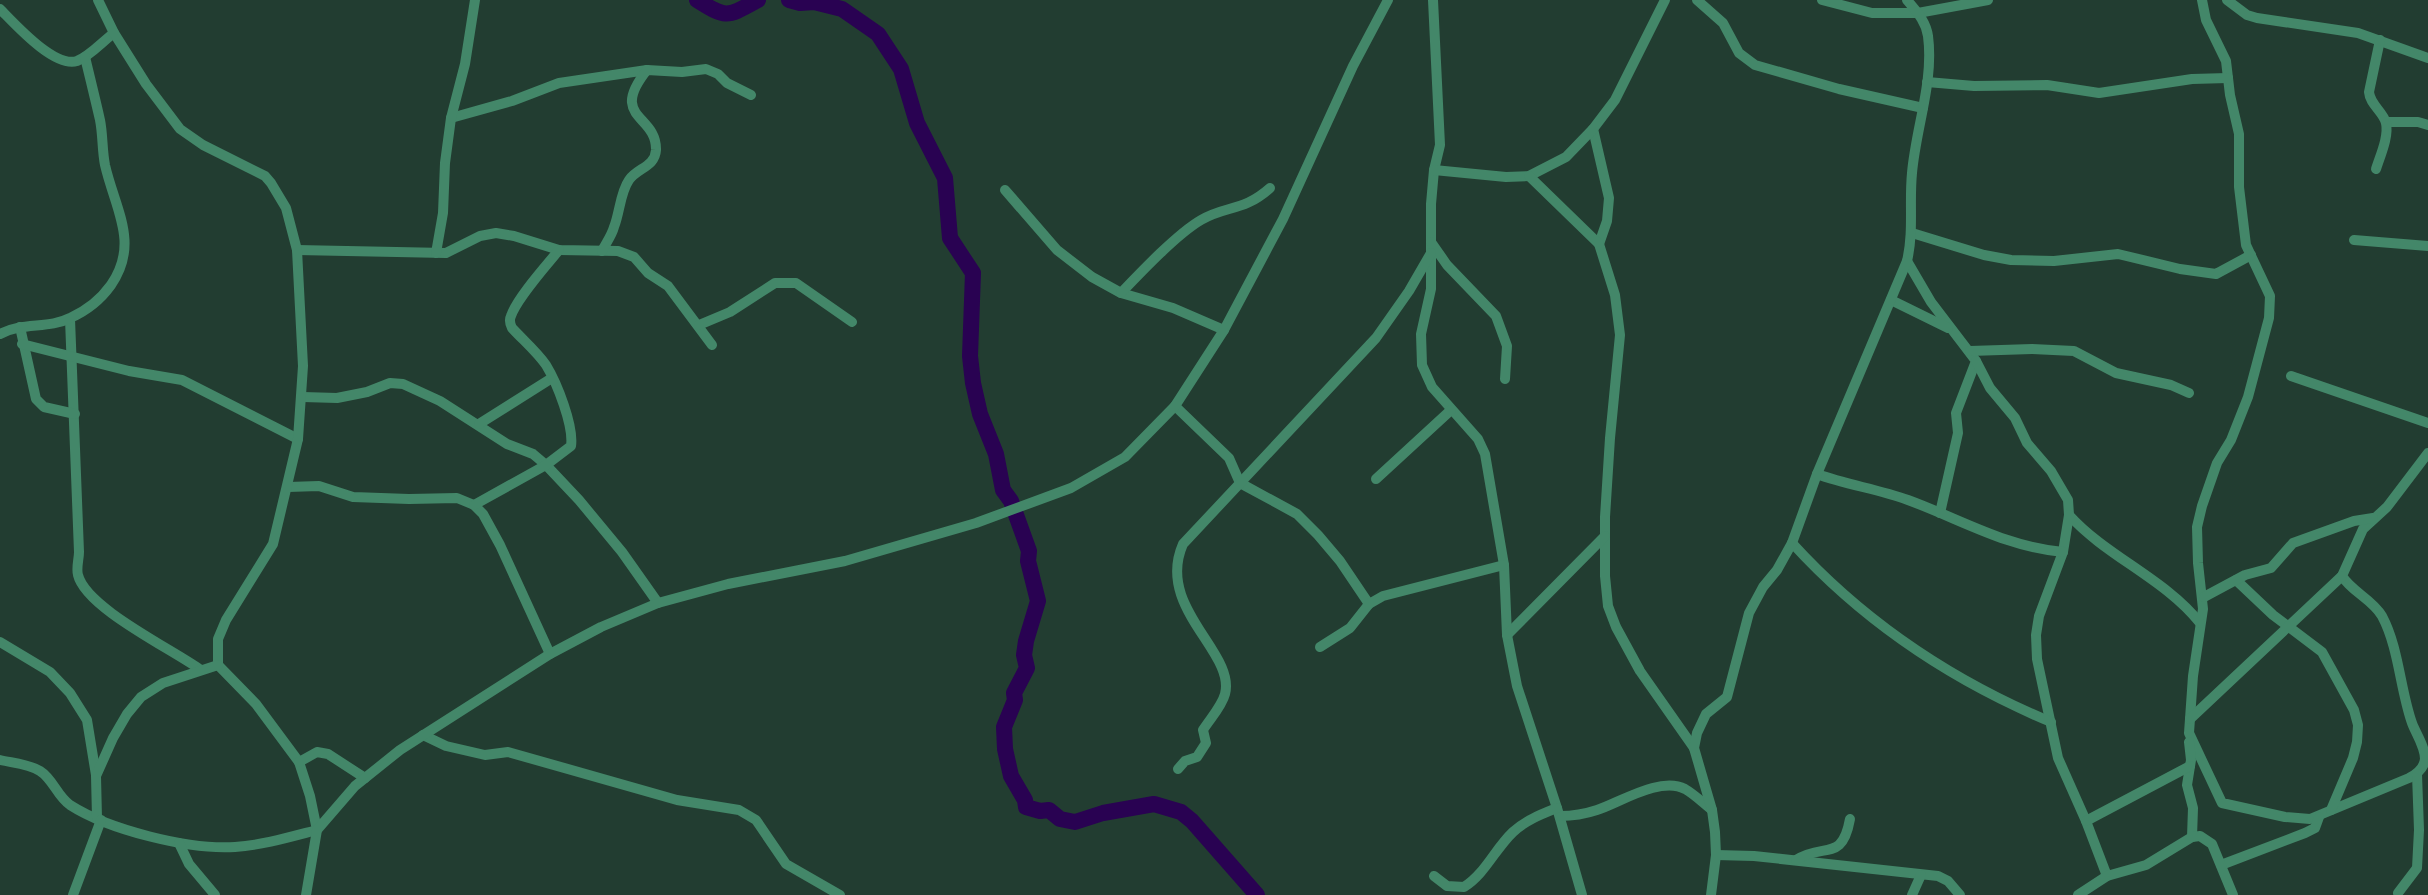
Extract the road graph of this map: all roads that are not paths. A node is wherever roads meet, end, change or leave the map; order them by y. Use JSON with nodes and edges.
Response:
{"nodes":[{"id":1,"x":98,"y":0,"type":"edge"},
{"id":2,"x":475,"y":0,"type":"edge"},
{"id":3,"x":1388,"y":0,"type":"edge"},
{"id":4,"x":1433,"y":0,"type":"edge"},
{"id":5,"x":1665,"y":0,"type":"edge"},
{"id":6,"x":1698,"y":0,"type":"edge"},
{"id":7,"x":1822,"y":0,"type":"edge"},
{"id":8,"x":1907,"y":0,"type":"edge"},
{"id":9,"x":1988,"y":0,"type":"edge"},
{"id":10,"x":2202,"y":0,"type":"edge"},
{"id":11,"x":2227,"y":0,"type":"edge"},
{"id":12,"x":0,"y":9,"type":"edge"},
{"id":13,"x":1918,"y":13,"type":"junction"},
{"id":14,"x":114,"y":33,"type":"junction"},
{"id":15,"x":2380,"y":40,"type":"junction"},
{"id":16,"x":85,"y":56,"type":"junction"},
{"id":17,"x":2428,"y":58,"type":"edge"},
{"id":18,"x":647,"y":70,"type":"junction"},
{"id":19,"x":2228,"y":78,"type":"junction"},
{"id":20,"x":1928,"y":82,"type":"junction"},
{"id":21,"x":751,"y":95,"type":"dead end"},
{"id":22,"x":1923,"y":108,"type":"junction"},
{"id":23,"x":451,"y":118,"type":"junction"},
{"id":24,"x":2386,"y":122,"type":"junction"},
{"id":25,"x":2428,"y":125,"type":"edge"},
{"id":26,"x":1593,"y":129,"type":"junction"},
{"id":27,"x":2376,"y":169,"type":"dead end"},
{"id":28,"x":1434,"y":170,"type":"junction"},
{"id":29,"x":1529,"y":176,"type":"junction"},
{"id":30,"x":1270,"y":188,"type":"dead end"},
{"id":31,"x":1005,"y":190,"type":"dead end"},
{"id":32,"x":1912,"y":233,"type":"junction"},
{"id":33,"x":2354,"y":240,"type":"dead end"},
{"id":34,"x":1431,"y":241,"type":"junction"},
{"id":35,"x":1599,"y":244,"type":"junction"},
{"id":36,"x":2428,"y":246,"type":"edge"},
{"id":37,"x":297,"y":250,"type":"junction"},
{"id":38,"x":559,"y":250,"type":"junction"},
{"id":39,"x":602,"y":251,"type":"junction"},
{"id":40,"x":1431,"y":252,"type":"junction"},
{"id":41,"x":436,"y":253,"type":"junction"},
{"id":42,"x":2252,"y":255,"type":"junction"},
{"id":43,"x":1907,"y":261,"type":"junction"},
{"id":44,"x":1121,"y":293,"type":"junction"},
{"id":45,"x":1891,"y":300,"type":"junction"},
{"id":46,"x":70,"y":319,"type":"junction"},
{"id":47,"x":852,"y":322,"type":"dead end"},
{"id":48,"x":699,"y":325,"type":"junction"},
{"id":49,"x":20,"y":327,"type":"junction"},
{"id":50,"x":1951,"y":329,"type":"junction"},
{"id":51,"x":1224,"y":330,"type":"junction"},
{"id":52,"x":0,"y":334,"type":"edge"},
{"id":53,"x":22,"y":344,"type":"junction"},
{"id":54,"x":712,"y":345,"type":"dead end"},
{"id":55,"x":1970,"y":351,"type":"junction"},
{"id":56,"x":71,"y":357,"type":"junction"},
{"id":57,"x":1976,"y":361,"type":"junction"},
{"id":58,"x":2292,"y":376,"type":"dead end"},
{"id":59,"x":552,"y":378,"type":"junction"},
{"id":60,"x":1505,"y":379,"type":"dead end"},
{"id":61,"x":2190,"y":393,"type":"dead end"},
{"id":62,"x":303,"y":397,"type":"junction"},
{"id":63,"x":1176,"y":406,"type":"junction"},
{"id":64,"x":1451,"y":410,"type":"junction"},
{"id":65,"x":75,"y":414,"type":"junction"},
{"id":66,"x":479,"y":424,"type":"junction"},
{"id":67,"x":2428,"y":424,"type":"edge"},
{"id":68,"x":298,"y":439,"type":"junction"},
{"id":69,"x":2428,"y":453,"type":"edge"},
{"id":70,"x":546,"y":465,"type":"junction"},
{"id":71,"x":1817,"y":474,"type":"junction"},
{"id":72,"x":1376,"y":479,"type":"dead end"},
{"id":73,"x":1240,"y":483,"type":"junction"},
{"id":74,"x":288,"y":487,"type":"junction"},
{"id":75,"x":474,"y":505,"type":"junction"},
{"id":76,"x":1940,"y":513,"type":"junction"},
{"id":77,"x":2070,"y":515,"type":"junction"},
{"id":78,"x":2373,"y":518,"type":"junction"},
{"id":79,"x":1605,"y":536,"type":"junction"},
{"id":80,"x":1792,"y":543,"type":"junction"},
{"id":81,"x":2062,"y":552,"type":"junction"},
{"id":82,"x":1504,"y":565,"type":"junction"},
{"id":83,"x":2342,"y":576,"type":"junction"},
{"id":84,"x":2236,"y":580,"type":"junction"},
{"id":85,"x":2204,"y":597,"type":"junction"},
{"id":86,"x":658,"y":603,"type":"junction"},
{"id":87,"x":1370,"y":604,"type":"junction"},
{"id":88,"x":2200,"y":623,"type":"junction"},
{"id":89,"x":2289,"y":628,"type":"junction"},
{"id":90,"x":1507,"y":635,"type":"junction"},
{"id":91,"x":0,"y":642,"type":"edge"},
{"id":92,"x":1320,"y":647,"type":"dead end"},
{"id":93,"x":550,"y":654,"type":"junction"},
{"id":94,"x":218,"y":665,"type":"junction"},
{"id":95,"x":201,"y":670,"type":"junction"},
{"id":96,"x":2190,"y":718,"type":"junction"},
{"id":97,"x":2051,"y":722,"type":"junction"},
{"id":98,"x":422,"y":735,"type":"junction"},
{"id":99,"x":1694,"y":748,"type":"junction"},
{"id":100,"x":0,"y":762,"type":"edge"},
{"id":101,"x":298,"y":762,"type":"junction"},
{"id":102,"x":2190,"y":766,"type":"junction"},
{"id":103,"x":1178,"y":769,"type":"dead end"},
{"id":104,"x":2417,"y":774,"type":"junction"},
{"id":105,"x":96,"y":776,"type":"junction"},
{"id":106,"x":366,"y":778,"type":"junction"},
{"id":107,"x":1712,"y":810,"type":"junction"},
{"id":108,"x":2332,"y":810,"type":"junction"},
{"id":109,"x":1558,"y":812,"type":"junction"},
{"id":110,"x":2319,"y":817,"type":"junction"},
{"id":111,"x":99,"y":819,"type":"junction"},
{"id":112,"x":1850,"y":819,"type":"dead end"},
{"id":113,"x":2086,"y":820,"type":"junction"},
{"id":114,"x":317,"y":830,"type":"junction"},
{"id":115,"x":2192,"y":838,"type":"junction"},
{"id":116,"x":179,"y":843,"type":"junction"},
{"id":117,"x":1716,"y":855,"type":"junction"},
{"id":118,"x":1796,"y":860,"type":"junction"},
{"id":119,"x":2221,"y":865,"type":"junction"},
{"id":120,"x":1921,"y":875,"type":"junction"},
{"id":121,"x":1434,"y":876,"type":"dead end"},
{"id":122,"x":2107,"y":876,"type":"junction"},
{"id":123,"x":2398,"y":893,"type":"dead end"},
{"id":124,"x":73,"y":895,"type":"edge"},
{"id":125,"x":215,"y":895,"type":"edge"},
{"id":126,"x":306,"y":895,"type":"edge"},
{"id":127,"x":840,"y":895,"type":"edge"},
{"id":128,"x":1582,"y":895,"type":"edge"},
{"id":129,"x":1711,"y":895,"type":"edge"},
{"id":130,"x":1912,"y":895,"type":"edge"},
{"id":131,"x":1960,"y":895,"type":"edge"},
{"id":132,"x":2078,"y":895,"type":"edge"},
{"id":133,"x":2233,"y":895,"type":"edge"}],
"edges":[{"from":1,"to":14,"type":"street"},
{"from":2,"to":23,"type":"street"},
{"from":3,"to":51,"type":"street"},
{"from":4,"to":28,"type":"street"},
{"from":5,"to":26,"type":"street"},
{"from":6,"to":22,"type":"street"},
{"from":7,"to":13,"type":"street"},
{"from":8,"to":13,"type":"street"},
{"from":9,"to":13,"type":"street"},
{"from":10,"to":19,"type":"street"},
{"from":11,"to":15,"type":"street"},
{"from":12,"to":16,"type":"street"},
{"from":13,"to":20,"type":"street"},
{"from":14,"to":16,"type":"street"},
{"from":14,"to":37,"type":"street"},
{"from":15,"to":17,"type":"street"},
{"from":15,"to":24,"type":"street"},
{"from":16,"to":46,"type":"street"},
{"from":18,"to":21,"type":"street"},
{"from":18,"to":23,"type":"street"},
{"from":18,"to":39,"type":"street"},
{"from":19,"to":20,"type":"street"},
{"from":19,"to":42,"type":"street"},
{"from":20,"to":22,"type":"street"},
{"from":22,"to":32,"type":"street"},
{"from":23,"to":41,"type":"street"},
{"from":24,"to":25,"type":"street"},
{"from":24,"to":27,"type":"street"},
{"from":26,"to":29,"type":"street"},
{"from":26,"to":35,"type":"street"},
{"from":28,"to":29,"type":"street"},
{"from":28,"to":34,"type":"street"},
{"from":29,"to":35,"type":"street"},
{"from":30,"to":44,"type":"street"},
{"from":31,"to":44,"type":"street"},
{"from":32,"to":42,"type":"street"},
{"from":32,"to":43,"type":"street"},
{"from":33,"to":36,"type":"street"},
{"from":34,"to":40,"type":"street"},
{"from":34,"to":60,"type":"street"},
{"from":35,"to":79,"type":"street"},
{"from":37,"to":41,"type":"street"},
{"from":37,"to":62,"type":"street"},
{"from":38,"to":39,"type":"street"},
{"from":38,"to":41,"type":"street"},
{"from":38,"to":59,"type":"street"},
{"from":39,"to":48,"type":"street"},
{"from":40,"to":64,"type":"street"},
{"from":40,"to":73,"type":"street"},
{"from":42,"to":85,"type":"street"},
{"from":43,"to":45,"type":"street"},
{"from":43,"to":50,"type":"street"},
{"from":44,"to":51,"type":"street"},
{"from":45,"to":50,"type":"street"},
{"from":45,"to":71,"type":"street"},
{"from":46,"to":49,"type":"street"},
{"from":46,"to":56,"type":"street"},
{"from":47,"to":48,"type":"street"},
{"from":48,"to":54,"type":"street"},
{"from":49,"to":52,"type":"street"},
{"from":49,"to":53,"type":"street"},
{"from":50,"to":55,"type":"street"},
{"from":51,"to":63,"type":"street"},
{"from":53,"to":56,"type":"street"},
{"from":53,"to":65,"type":"street"},
{"from":55,"to":57,"type":"street"},
{"from":55,"to":61,"type":"street"},
{"from":56,"to":65,"type":"street"},
{"from":56,"to":68,"type":"street"},
{"from":57,"to":76,"type":"street"},
{"from":57,"to":77,"type":"street"},
{"from":58,"to":67,"type":"street"},
{"from":59,"to":66,"type":"street"},
{"from":59,"to":70,"type":"street"},
{"from":62,"to":66,"type":"street"},
{"from":62,"to":68,"type":"street"},
{"from":63,"to":73,"type":"street"},
{"from":63,"to":86,"type":"street"},
{"from":64,"to":72,"type":"street"},
{"from":64,"to":82,"type":"street"},
{"from":65,"to":95,"type":"street"},
{"from":66,"to":70,"type":"street"},
{"from":68,"to":74,"type":"street"},
{"from":69,"to":78,"type":"street"},
{"from":70,"to":75,"type":"street"},
{"from":70,"to":86,"type":"street"},
{"from":71,"to":76,"type":"street"},
{"from":71,"to":80,"type":"street"},
{"from":73,"to":87,"type":"street"},
{"from":73,"to":103,"type":"street"},
{"from":74,"to":75,"type":"street"},
{"from":74,"to":94,"type":"street"},
{"from":75,"to":93,"type":"street"},
{"from":76,"to":81,"type":"street"},
{"from":77,"to":81,"type":"street"},
{"from":77,"to":88,"type":"street"},
{"from":78,"to":83,"type":"street"},
{"from":78,"to":84,"type":"street"},
{"from":79,"to":90,"type":"street"},
{"from":79,"to":99,"type":"street"},
{"from":80,"to":97,"type":"street"},
{"from":80,"to":99,"type":"street"},
{"from":81,"to":97,"type":"street"},
{"from":82,"to":87,"type":"street"},
{"from":82,"to":90,"type":"street"},
{"from":83,"to":89,"type":"street"},
{"from":83,"to":104,"type":"street"},
{"from":84,"to":85,"type":"street"},
{"from":84,"to":89,"type":"street"},
{"from":85,"to":88,"type":"street"},
{"from":86,"to":93,"type":"street"},
{"from":87,"to":92,"type":"street"},
{"from":88,"to":96,"type":"street"},
{"from":89,"to":96,"type":"street"},
{"from":89,"to":108,"type":"street"},
{"from":90,"to":109,"type":"street"},
{"from":91,"to":105,"type":"street"},
{"from":93,"to":98,"type":"street"},
{"from":94,"to":95,"type":"street"},
{"from":94,"to":101,"type":"street"},
{"from":95,"to":105,"type":"street"},
{"from":96,"to":102,"type":"street"},
{"from":96,"to":110,"type":"street"},
{"from":97,"to":113,"type":"street"},
{"from":98,"to":106,"type":"street"},
{"from":98,"to":127,"type":"street"},
{"from":99,"to":107,"type":"street"},
{"from":100,"to":111,"type":"street"},
{"from":101,"to":106,"type":"street"},
{"from":101,"to":114,"type":"street"},
{"from":102,"to":113,"type":"street"},
{"from":102,"to":115,"type":"street"},
{"from":104,"to":108,"type":"street"},
{"from":104,"to":123,"type":"street"},
{"from":105,"to":111,"type":"street"},
{"from":106,"to":114,"type":"street"},
{"from":107,"to":109,"type":"street"},
{"from":107,"to":117,"type":"street"},
{"from":108,"to":110,"type":"street"},
{"from":109,"to":121,"type":"street"},
{"from":109,"to":128,"type":"street"},
{"from":110,"to":119,"type":"street"},
{"from":111,"to":116,"type":"street"},
{"from":111,"to":124,"type":"street"},
{"from":112,"to":118,"type":"street"},
{"from":113,"to":122,"type":"street"},
{"from":114,"to":116,"type":"street"},
{"from":114,"to":126,"type":"street"},
{"from":115,"to":119,"type":"street"},
{"from":115,"to":122,"type":"street"},
{"from":116,"to":125,"type":"street"},
{"from":117,"to":118,"type":"street"},
{"from":117,"to":129,"type":"street"},
{"from":118,"to":120,"type":"street"},
{"from":119,"to":133,"type":"street"},
{"from":120,"to":130,"type":"street"},
{"from":120,"to":131,"type":"street"},
{"from":122,"to":132,"type":"street"}]}
